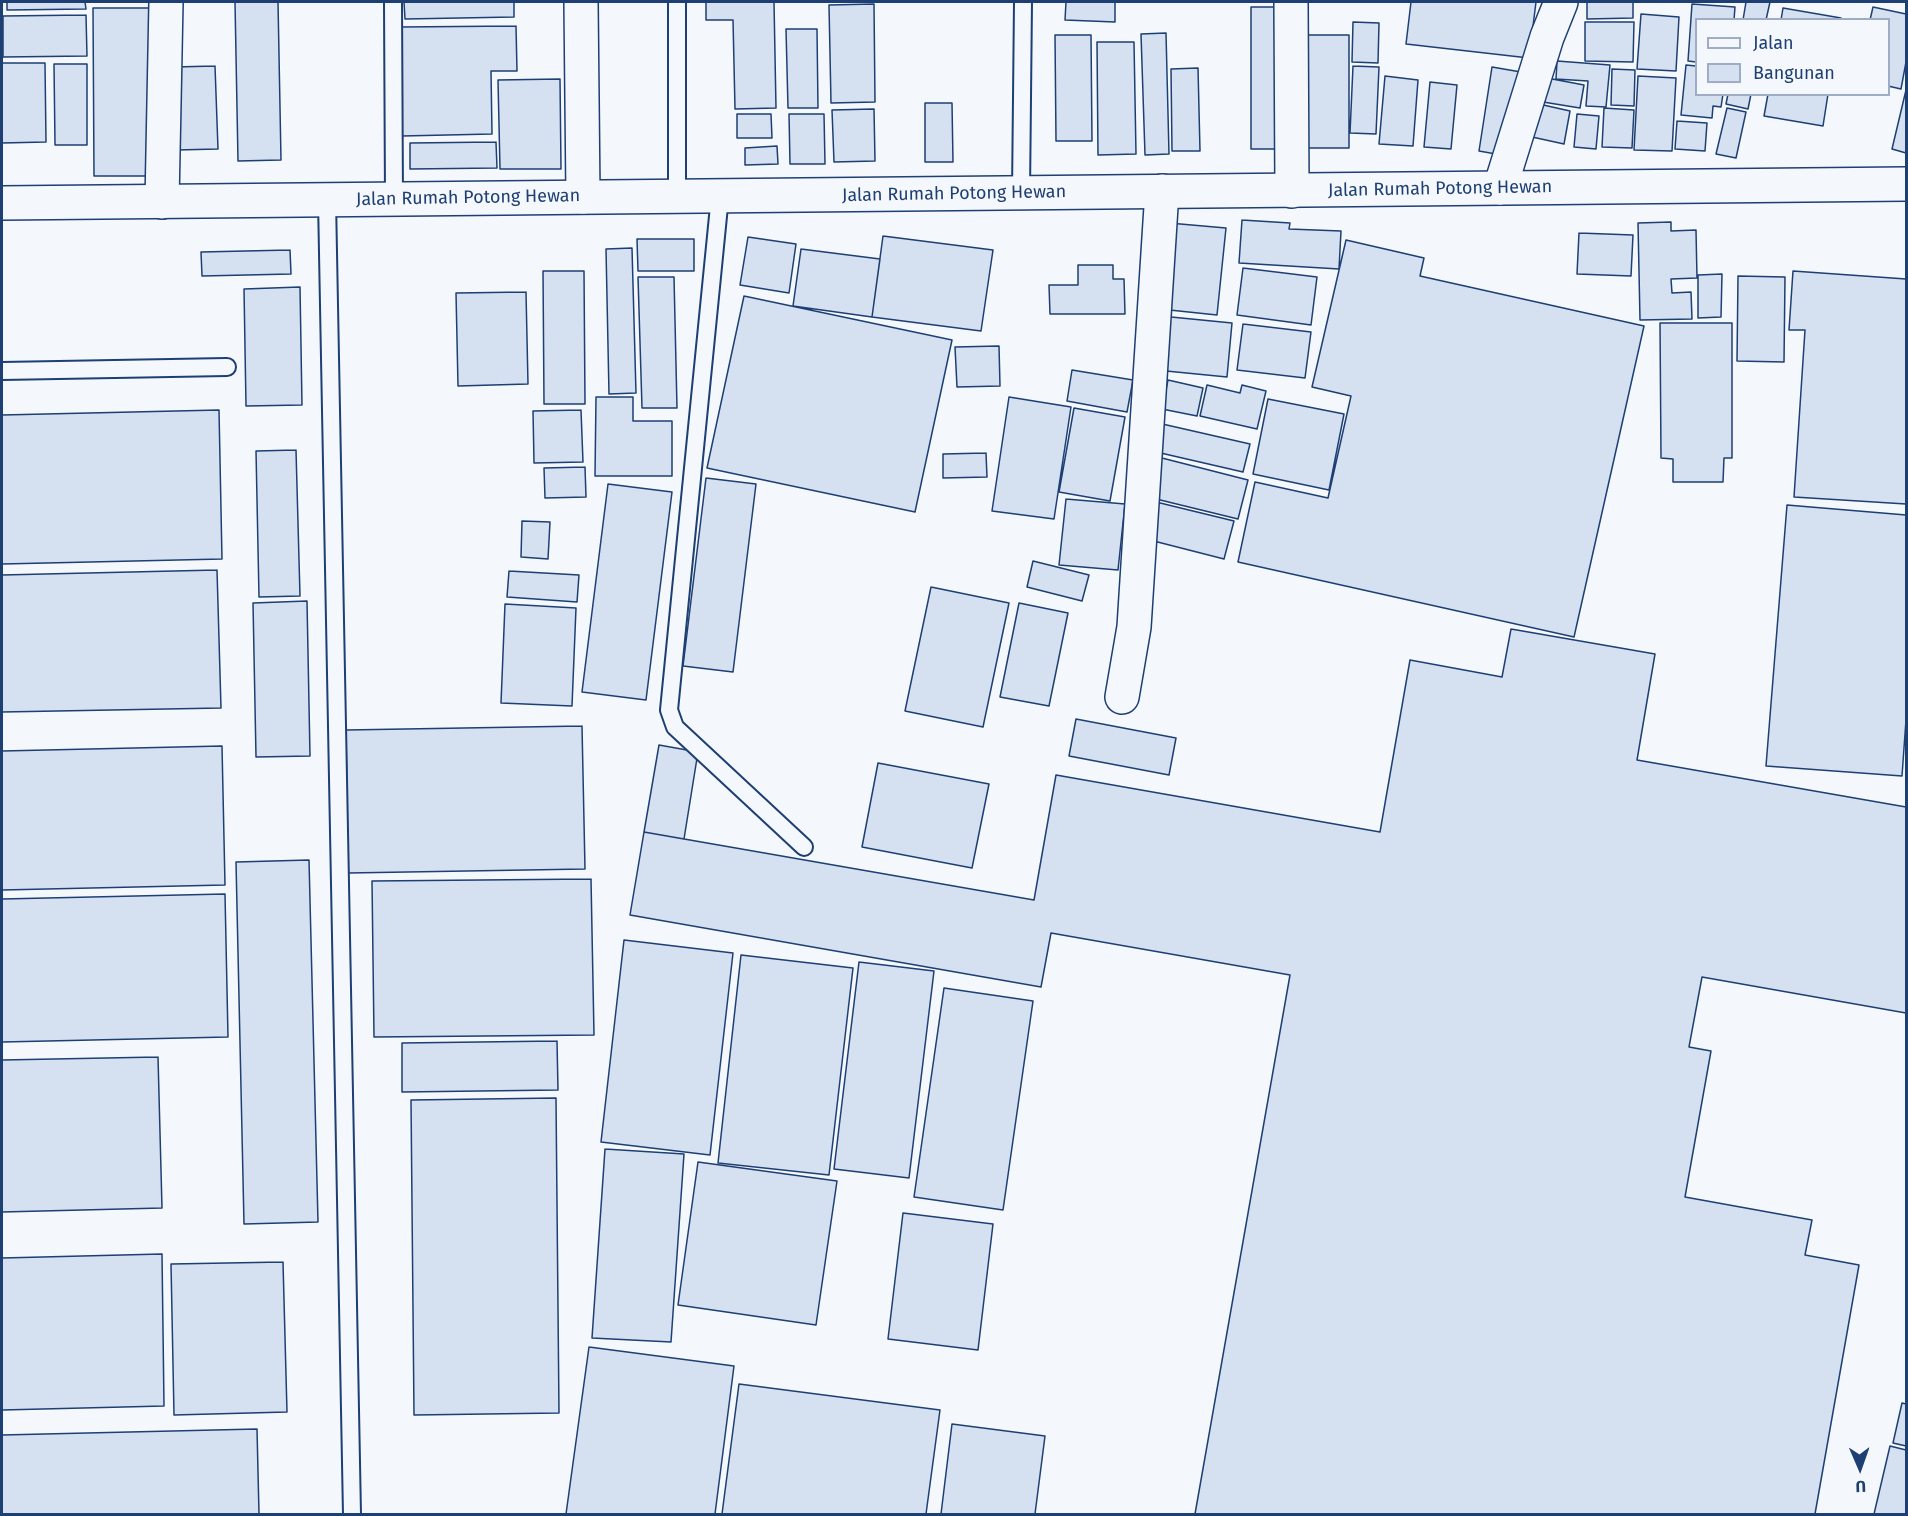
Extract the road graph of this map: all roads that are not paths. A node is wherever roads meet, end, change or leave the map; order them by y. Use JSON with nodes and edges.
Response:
{"nodes":[{"id":1,"x":166,"y":2,"type":"edge"},
{"id":2,"x":393,"y":2,"type":"edge"},
{"id":3,"x":581,"y":2,"type":"edge"},
{"id":4,"x":677,"y":2,"type":"edge"},
{"id":5,"x":1023,"y":2,"type":"edge"},
{"id":6,"x":1291,"y":2,"type":"edge"},
{"id":7,"x":1561,"y":2,"type":"edge"},
{"id":8,"x":1906,"y":184,"type":"edge"},
{"id":9,"x":1500,"y":188,"type":"junction"},
{"id":10,"x":1162,"y":191,"type":"junction"},
{"id":11,"x":1292,"y":191,"type":"junction"},
{"id":12,"x":1021,"y":193,"type":"junction"},
{"id":13,"x":677,"y":196,"type":"junction"},
{"id":14,"x":720,"y":196,"type":"junction"},
{"id":15,"x":584,"y":197,"type":"junction"},
{"id":16,"x":394,"y":199,"type":"junction"},
{"id":17,"x":327,"y":200,"type":"junction"},
{"id":18,"x":162,"y":202,"type":"junction"},
{"id":19,"x":2,"y":203,"type":"edge"},
{"id":20,"x":227,"y":367,"type":"dead end"},
{"id":21,"x":2,"y":371,"type":"edge"},
{"id":22,"x":1122,"y":697,"type":"dead end"},
{"id":23,"x":804,"y":847,"type":"dead end"},
{"id":24,"x":352,"y":1515,"type":"edge"}],
"edges":[{"from":1,"to":18,"type":"street"},
{"from":2,"to":16,"type":"lane"},
{"from":3,"to":15,"type":"street"},
{"from":4,"to":13,"type":"lane"},
{"from":5,"to":12,"type":"lane"},
{"from":6,"to":11,"type":"street"},
{"from":7,"to":9,"type":"street"},
{"from":8,"to":9,"type":"street","name":"Jalan Rumah Potong Hewan"},
{"from":9,"to":11,"type":"street","name":"Jalan Rumah Potong Hewan"},
{"from":10,"to":11,"type":"street","name":"Jalan Rumah Potong Hewan"},
{"from":10,"to":12,"type":"street","name":"Jalan Rumah Potong Hewan"},
{"from":10,"to":22,"type":"street"},
{"from":12,"to":14,"type":"street","name":"Jalan Rumah Potong Hewan"},
{"from":13,"to":14,"type":"street","name":"Jalan Rumah Potong Hewan"},
{"from":13,"to":15,"type":"street","name":"Jalan Rumah Potong Hewan"},
{"from":14,"to":23,"type":"lane"},
{"from":15,"to":16,"type":"street","name":"Jalan Rumah Potong Hewan"},
{"from":16,"to":17,"type":"street","name":"Jalan Rumah Potong Hewan"},
{"from":17,"to":18,"type":"street","name":"Jalan Rumah Potong Hewan"},
{"from":17,"to":24,"type":"lane"},
{"from":18,"to":19,"type":"street","name":"Jalan Rumah Potong Hewan"},
{"from":20,"to":21,"type":"lane"}]}
